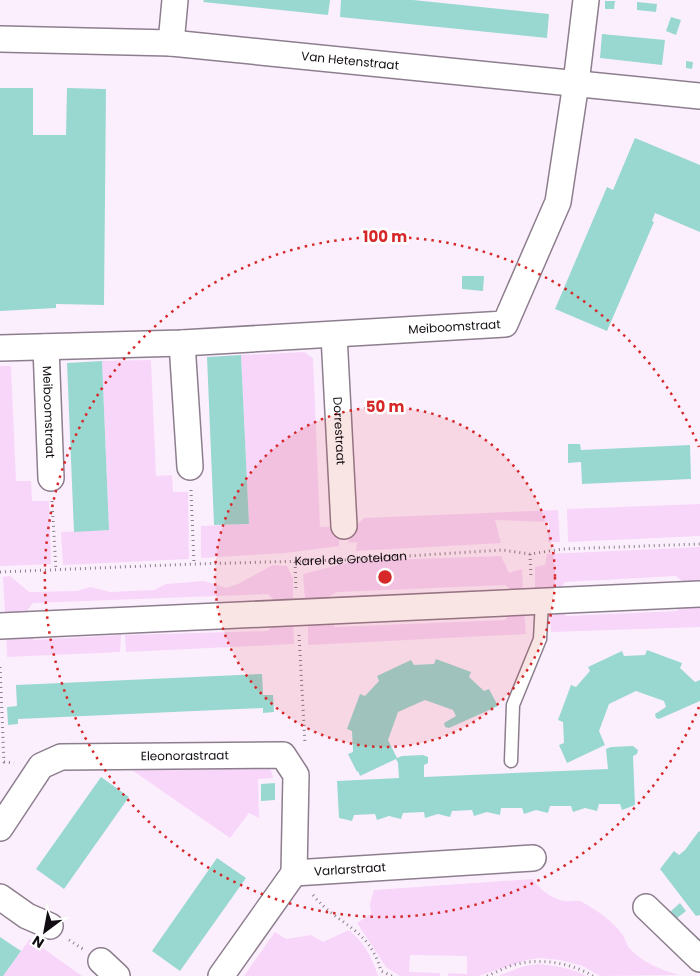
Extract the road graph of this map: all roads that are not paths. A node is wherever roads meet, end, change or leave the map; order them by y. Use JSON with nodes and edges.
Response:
{"nodes":[{"id":1,"x":174,"y":0,"type":"edge"},
{"id":2,"x":586,"y":0,"type":"edge"},
{"id":3,"x":0,"y":39,"type":"edge"},
{"id":4,"x":171,"y":43,"type":"junction"},
{"id":5,"x":576,"y":83,"type":"junction"},
{"id":6,"x":700,"y":96,"type":"edge"},
{"id":7,"x":334,"y":335,"type":"junction"},
{"id":8,"x":182,"y":343,"type":"junction"},
{"id":9,"x":46,"y":347,"type":"junction"},
{"id":10,"x":0,"y":348,"type":"edge"},
{"id":11,"x":190,"y":467,"type":"road end"},
{"id":12,"x":51,"y":478,"type":"road end"},
{"id":13,"x":344,"y":526,"type":"dead end"},
{"id":14,"x":700,"y":594,"type":"edge"},
{"id":15,"x":542,"y":600,"type":"junction"},
{"id":16,"x":0,"y":626,"type":"edge"},
{"id":17,"x":511,"y":761,"type":"dead end"},
{"id":18,"x":0,"y":828,"type":"edge"},
{"id":19,"x":533,"y":858,"type":"dead end"},
{"id":20,"x":300,"y":873,"type":"junction"},
{"id":21,"x":0,"y":897,"type":"edge"},
{"id":22,"x":646,"y":907,"type":"dead end"},
{"id":23,"x":50,"y":926,"type":"road end"},
{"id":24,"x":700,"y":959,"type":"edge"},
{"id":25,"x":221,"y":976,"type":"edge"}],
"edges":[{"from":1,"to":4,"type":"street"},
{"from":2,"to":5,"type":"street"},
{"from":3,"to":4,"type":"street","name":"Van Hetenstraat"},
{"from":4,"to":5,"type":"street","name":"Van Hetenstraat"},
{"from":5,"to":6,"type":"street","name":"Van Hetenstraat"},
{"from":5,"to":7,"type":"street","name":"Meiboomstraat"},
{"from":7,"to":8,"type":"street","name":"Meiboomstraat"},
{"from":7,"to":13,"type":"street","name":"Dorrestraat"},
{"from":8,"to":9,"type":"street","name":"Meiboomstraat"},
{"from":8,"to":11,"type":"street"},
{"from":9,"to":10,"type":"street","name":"Meiboomstraat"},
{"from":9,"to":12,"type":"street","name":"Meiboomstraat"},
{"from":14,"to":15,"type":"street"},
{"from":15,"to":16,"type":"street"},
{"from":15,"to":17,"type":"lane"},
{"from":18,"to":20,"type":"street","name":"Eleonorastraat"},
{"from":19,"to":20,"type":"street","name":"Varlarstraat"},
{"from":20,"to":25,"type":"street"},
{"from":21,"to":23,"type":"street"},
{"from":22,"to":24,"type":"street"}]}
